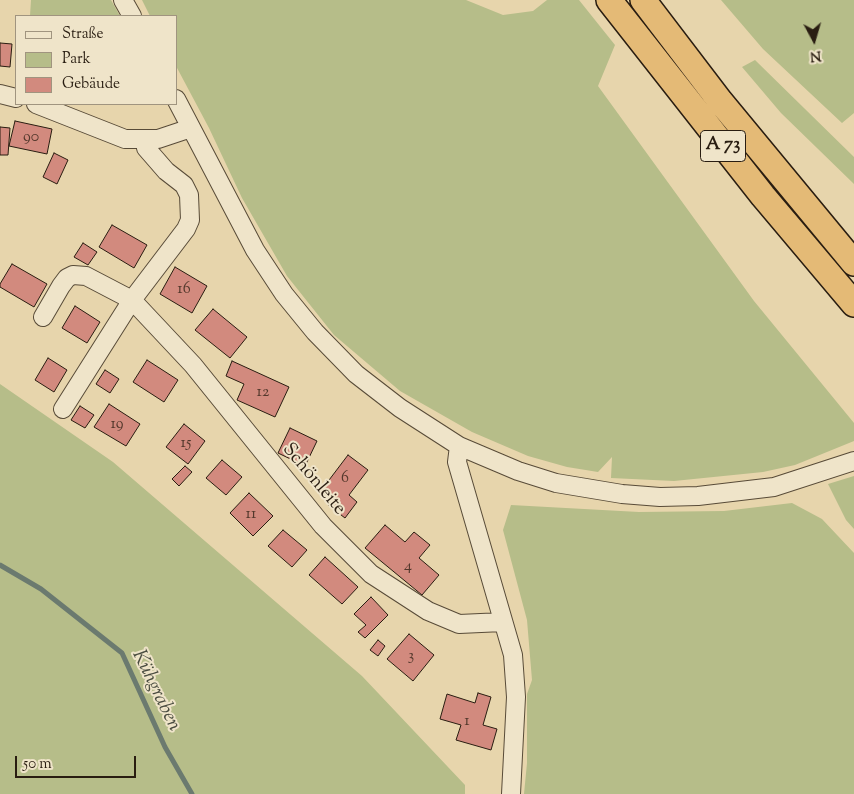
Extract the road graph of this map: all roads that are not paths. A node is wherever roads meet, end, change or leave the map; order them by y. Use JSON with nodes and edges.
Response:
{"nodes":[{"id":1,"x":123,"y":0,"type":"edge"},
{"id":2,"x":609,"y":0,"type":"edge"},
{"id":3,"x":643,"y":0,"type":"edge"},
{"id":4,"x":131,"y":15,"type":"edge"},
{"id":5,"x":0,"y":94,"type":"edge"},
{"id":6,"x":15,"y":98,"type":"edge"},
{"id":7,"x":178,"y":103,"type":"edge"},
{"id":8,"x":39,"y":105,"type":"edge"},
{"id":9,"x":192,"y":128,"type":"junction"},
{"id":10,"x":152,"y":139,"type":"junction"},
{"id":11,"x":854,"y":263,"type":"edge"},
{"id":12,"x":132,"y":300,"type":"junction"},
{"id":13,"x":854,"y":304,"type":"edge"},
{"id":14,"x":44,"y":316,"type":"dead end"},
{"id":15,"x":63,"y":409,"type":"dead end"},
{"id":16,"x":459,"y":446,"type":"junction"},
{"id":17,"x":851,"y":463,"type":"edge"},
{"id":18,"x":503,"y":622,"type":"junction"},
{"id":19,"x":511,"y":794,"type":"edge"}],
"edges":[{"from":1,"to":4,"type":"street"},
{"from":2,"to":13,"type":"highway","number":"A 73"},
{"from":3,"to":11,"type":"highway","number":"A 73"},
{"from":5,"to":6,"type":"street"},
{"from":7,"to":9,"type":"street"},
{"from":8,"to":10,"type":"street"},
{"from":9,"to":10,"type":"street"},
{"from":9,"to":16,"type":"street"},
{"from":10,"to":12,"type":"street"},
{"from":12,"to":14,"type":"street","name":"Schönleite"},
{"from":12,"to":15,"type":"street"},
{"from":12,"to":18,"type":"street","name":"Schönleite"},
{"from":16,"to":17,"type":"street"},
{"from":16,"to":18,"type":"street"},
{"from":18,"to":19,"type":"street"}]}
